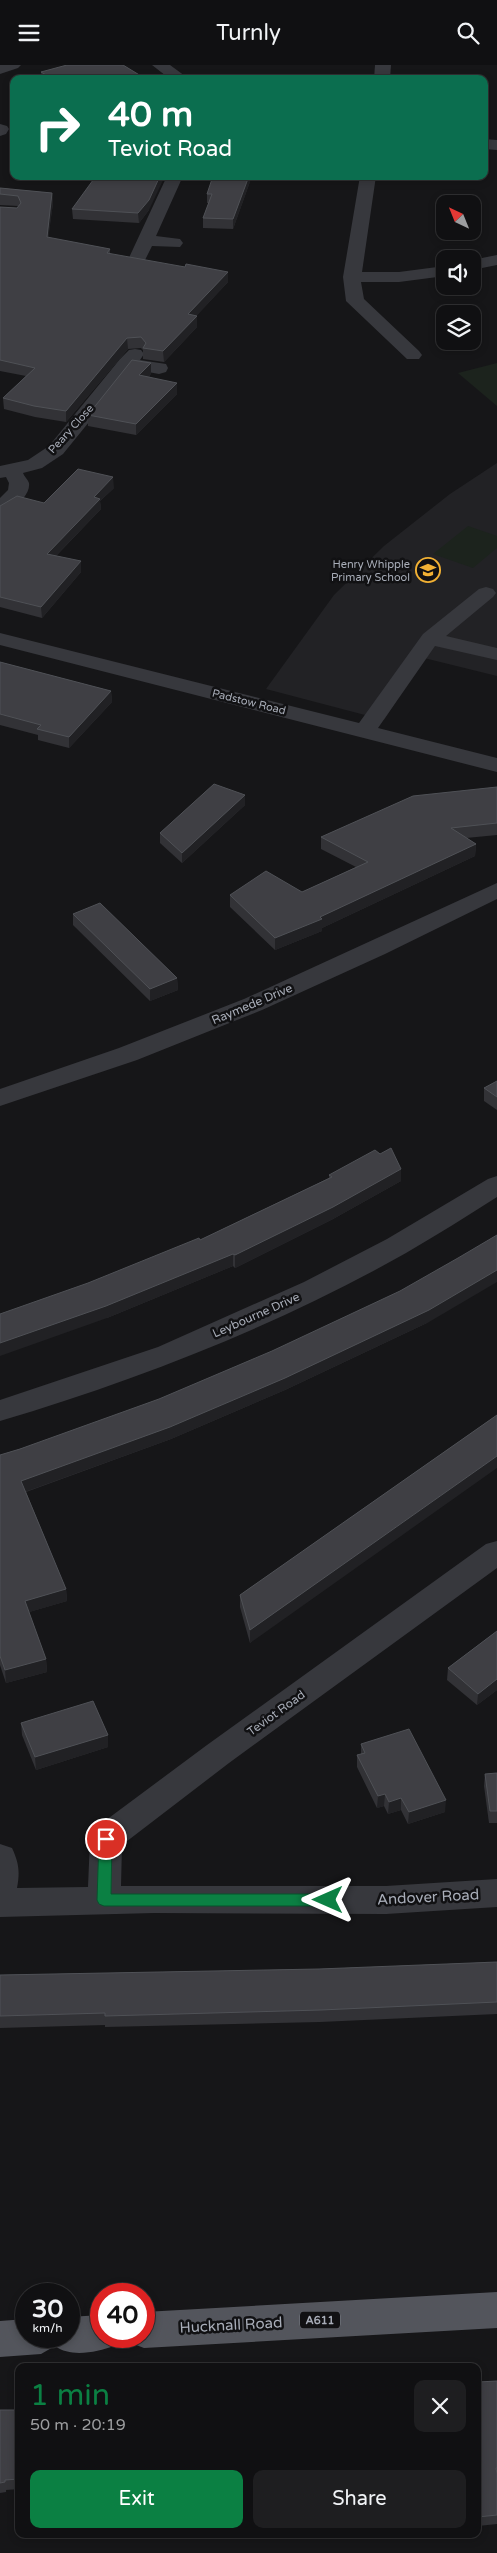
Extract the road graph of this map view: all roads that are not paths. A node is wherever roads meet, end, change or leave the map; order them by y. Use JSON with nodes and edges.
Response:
{"nodes":[{"id":1,"x":13,"y":65,"type":"edge"},
{"id":2,"x":160,"y":65,"type":"edge"},
{"id":3,"x":0,"y":69,"type":"edge"},
{"id":4,"x":174,"y":75,"type":"edge"},
{"id":5,"x":173,"y":180,"type":"edge"},
{"id":6,"x":367,"y":180,"type":"edge"},
{"id":7,"x":146,"y":240,"type":"junction"},
{"id":8,"x":174,"y":243,"type":"dead end"},
{"id":9,"x":497,"y":260,"type":"edge"},
{"id":10,"x":136,"y":262,"type":"edge"},
{"id":11,"x":481,"y":263,"type":"edge"},
{"id":12,"x":436,"y":272,"type":"edge"},
{"id":13,"x":352,"y":277,"type":"junction"},
{"id":14,"x":413,"y":355,"type":"dead end"},
{"id":15,"x":159,"y":368,"type":"dead end"},
{"id":16,"x":6,"y":472,"type":"edge"},
{"id":17,"x":0,"y":509,"type":"edge"},
{"id":18,"x":486,"y":593,"type":"dead end"},
{"id":19,"x":430,"y":638,"type":"junction"},
{"id":20,"x":0,"y":639,"type":"edge"},
{"id":21,"x":497,"y":654,"type":"edge"},
{"id":22,"x":365,"y":731,"type":"junction"},
{"id":23,"x":497,"y":765,"type":"edge"},
{"id":24,"x":497,"y":890,"type":"edge"},
{"id":25,"x":0,"y":1098,"type":"edge"},
{"id":26,"x":497,"y":1185,"type":"edge"},
{"id":27,"x":0,"y":1411,"type":"edge"},
{"id":28,"x":497,"y":1552,"type":"edge"},
{"id":29,"x":0,"y":1858,"type":"edge"},
{"id":30,"x":0,"y":1893,"type":"edge"},
{"id":31,"x":497,"y":1893,"type":"edge"},
{"id":32,"x":104,"y":1900,"type":"junction"},
{"id":33,"x":0,"y":1903,"type":"edge"},
{"id":34,"x":497,"y":2310,"type":"edge"},
{"id":35,"x":155,"y":2329,"type":"edge"},
{"id":36,"x":15,"y":2338,"type":"edge"},
{"id":37,"x":0,"y":2339,"type":"edge"}],
"edges":[{"from":1,"to":3,"type":"street"},
{"from":2,"to":4,"type":"street"},
{"from":5,"to":7,"type":"street"},
{"from":6,"to":13,"type":"street"},
{"from":7,"to":8,"type":"street"},
{"from":7,"to":10,"type":"street"},
{"from":9,"to":11,"type":"street"},
{"from":12,"to":13,"type":"street"},
{"from":13,"to":14,"type":"street"},
{"from":15,"to":16,"type":"street","name":"Peary Close"},
{"from":16,"to":17,"type":"street"},
{"from":18,"to":19,"type":"street"},
{"from":19,"to":21,"type":"street"},
{"from":19,"to":22,"type":"street"},
{"from":20,"to":22,"type":"street","name":"Padstow Road"},
{"from":22,"to":23,"type":"street","name":"Padstow Road"},
{"from":24,"to":25,"type":"street","name":"Raymede Drive"},
{"from":26,"to":27,"type":"street","name":"Leybourne Drive"},
{"from":28,"to":32,"type":"street","name":"Teviot Road"},
{"from":29,"to":30,"type":"street"},
{"from":31,"to":32,"type":"street","name":"Andover Road"},
{"from":32,"to":33,"type":"street","name":"Andover Road"},
{"from":34,"to":35,"type":"main road","name":"Hucknall Road","number":"A611"},
{"from":36,"to":37,"type":"main road"}]}
